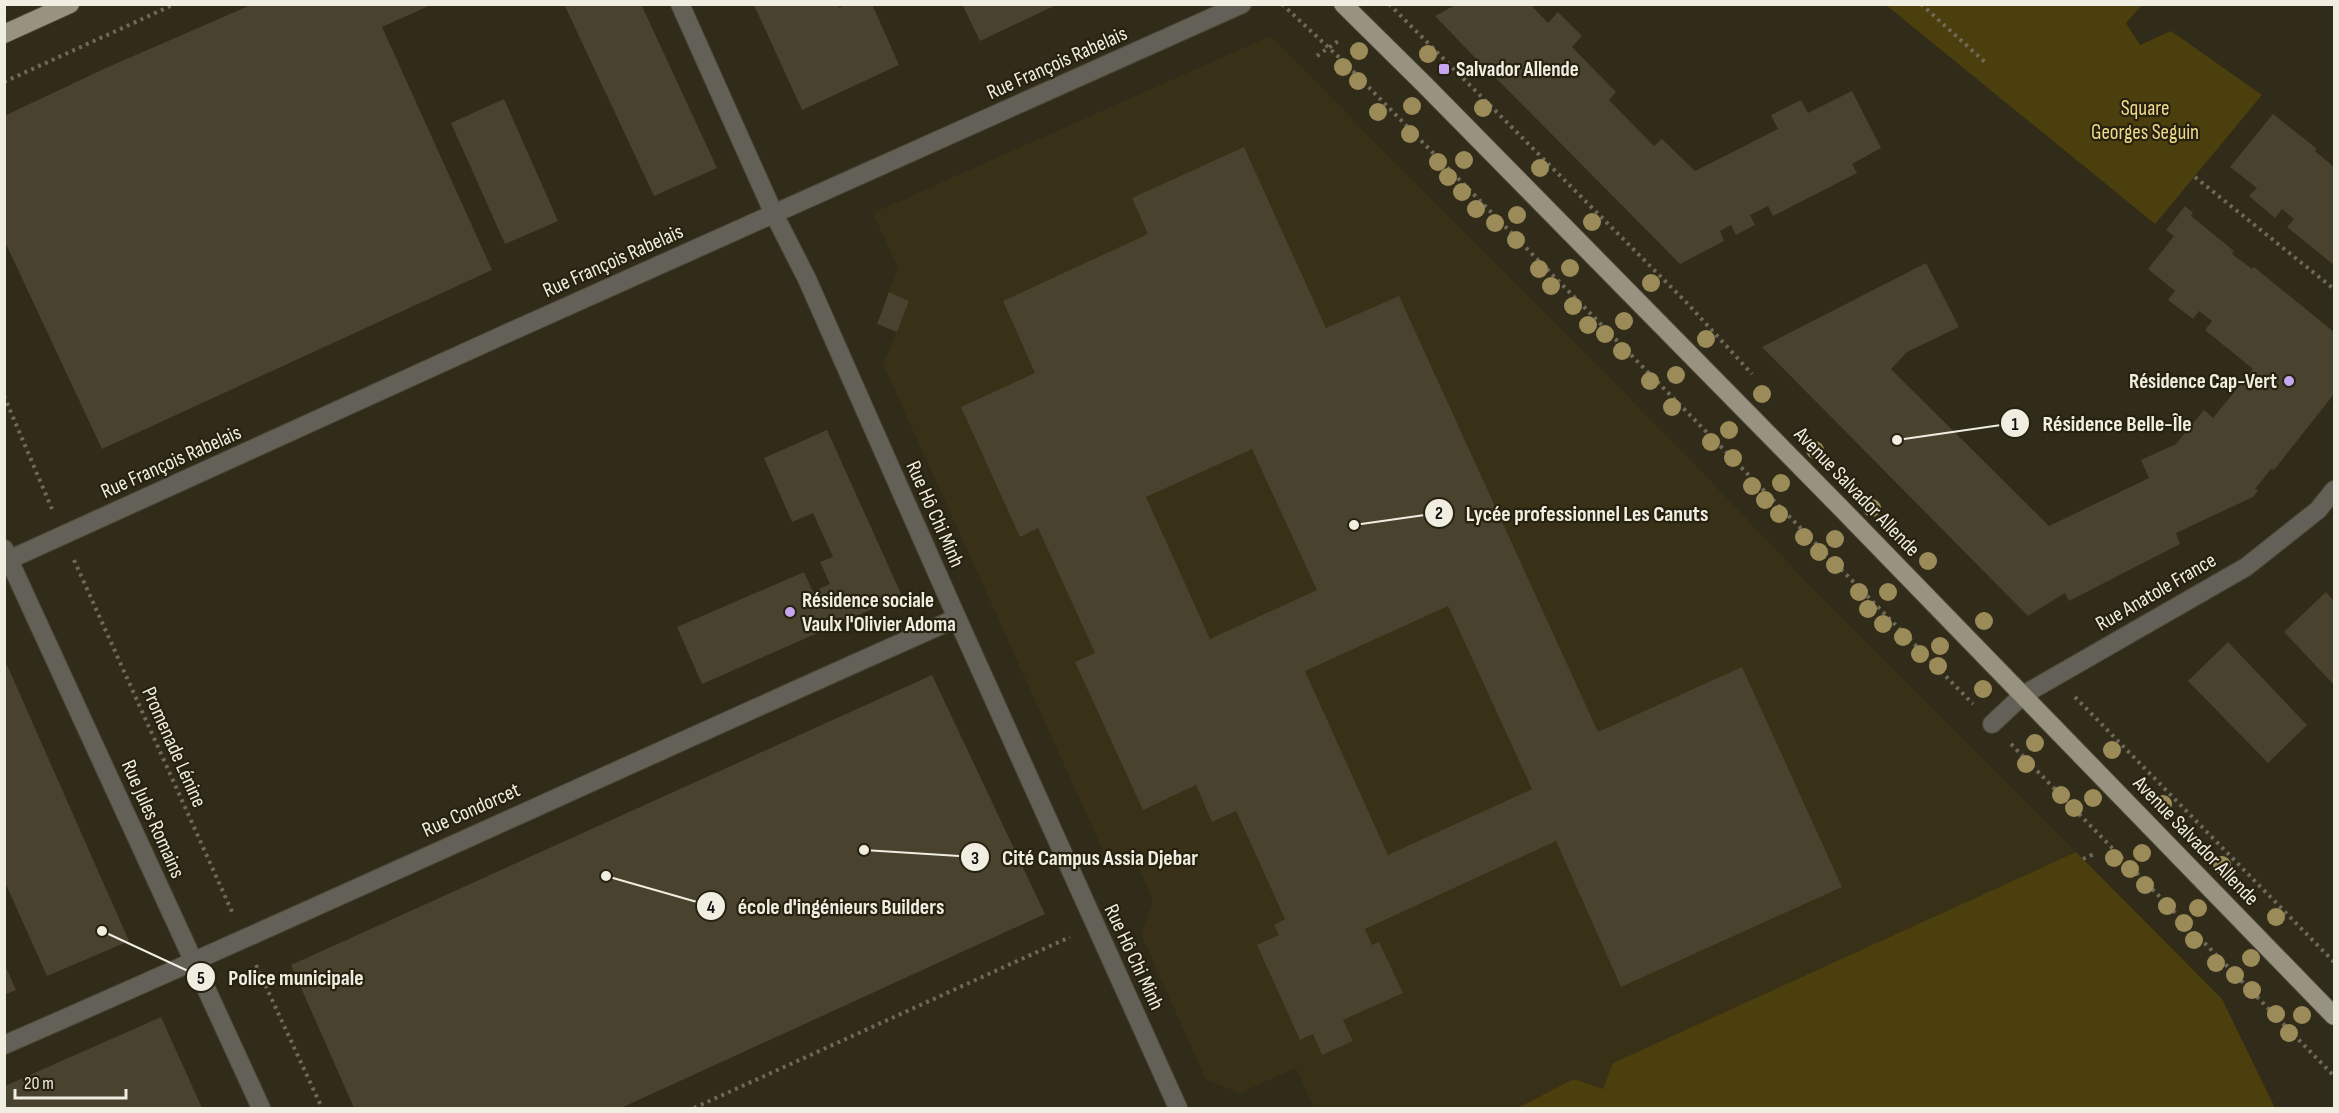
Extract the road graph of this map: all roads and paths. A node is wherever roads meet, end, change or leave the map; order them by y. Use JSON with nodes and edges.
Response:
{"nodes":[{"id":1,"x":70,"y":4,"type":"edge"},
{"id":2,"x":175,"y":4,"type":"edge"},
{"id":3,"x":680,"y":4,"type":"edge"},
{"id":4,"x":1242,"y":4,"type":"edge"},
{"id":5,"x":1282,"y":4,"type":"edge"},
{"id":6,"x":1343,"y":4,"type":"edge"},
{"id":7,"x":1921,"y":4,"type":"edge"},
{"id":8,"x":4,"y":34,"type":"edge"},
{"id":9,"x":1986,"y":63,"type":"dead end"},
{"id":10,"x":4,"y":82,"type":"edge"},
{"id":11,"x":2195,"y":177,"type":"dead end"},
{"id":12,"x":774,"y":214,"type":"junction"},
{"id":13,"x":2334,"y":289,"type":"edge"},
{"id":14,"x":4,"y":396,"type":"edge"},
{"id":15,"x":2334,"y":489,"type":"edge"},
{"id":16,"x":63,"y":536,"type":"junction"},
{"id":17,"x":6,"y":557,"type":"edge"},
{"id":18,"x":957,"y":618,"type":"junction"},
{"id":19,"x":2023,"y":695,"type":"junction"},
{"id":20,"x":1992,"y":724,"type":"junction"},
{"id":21,"x":2096,"y":853,"type":"dead end"},
{"id":22,"x":2083,"y":859,"type":"dead end"},
{"id":23,"x":1094,"y":926,"type":"junction"},
{"id":24,"x":244,"y":938,"type":"junction"},
{"id":25,"x":193,"y":961,"type":"junction"},
{"id":26,"x":2334,"y":1016,"type":"edge"},
{"id":27,"x":4,"y":1045,"type":"edge"},
{"id":28,"x":2334,"y":1076,"type":"edge"},
{"id":29,"x":261,"y":1108,"type":"edge"},
{"id":30,"x":322,"y":1108,"type":"edge"},
{"id":31,"x":694,"y":1108,"type":"edge"},
{"id":32,"x":1178,"y":1108,"type":"edge"}],
"edges":[{"from":1,"to":8,"type":"main road"},
{"from":2,"to":10,"type":"path"},
{"from":3,"to":12,"type":"street","name":"Rue Hô Chi Minh"},
{"from":4,"to":12,"type":"street","name":"Rue François Rabelais"},
{"from":5,"to":20,"type":"path"},
{"from":6,"to":19,"type":"main road","name":"Avenue Salvador Allende"},
{"from":7,"to":9,"type":"path"},
{"from":11,"to":13,"type":"path"},
{"from":12,"to":16,"type":"street","name":"Rue François Rabelais"},
{"from":12,"to":18,"type":"street","name":"Rue Hô Chi Minh"},
{"from":14,"to":16,"type":"path","name":"Promenade Lénine"},
{"from":15,"to":19,"type":"street","name":"Rue Anatole France"},
{"from":16,"to":17,"type":"street","name":"Rue François Rabelais"},
{"from":16,"to":24,"type":"path","name":"Promenade Lénine"},
{"from":17,"to":25,"type":"street","name":"Rue Jules Romains"},
{"from":18,"to":23,"type":"street","name":"Rue Hô Chi Minh"},
{"from":18,"to":24,"type":"street","name":"Rue Condorcet"},
{"from":19,"to":20,"type":"street","name":"Rue Anatole France"},
{"from":19,"to":26,"type":"main road","name":"Avenue Salvador Allende"},
{"from":20,"to":28,"type":"path"},
{"from":21,"to":22,"type":"path"},
{"from":23,"to":31,"type":"path"},
{"from":23,"to":32,"type":"street","name":"Rue Hô Chi Minh"},
{"from":24,"to":25,"type":"street","name":"Rue Condorcet"},
{"from":24,"to":30,"type":"path","name":"Promenade Lénine"},
{"from":25,"to":27,"type":"street","name":"Rue Condorcet"},
{"from":25,"to":29,"type":"street","name":"Rue Jules Romains"}]}
